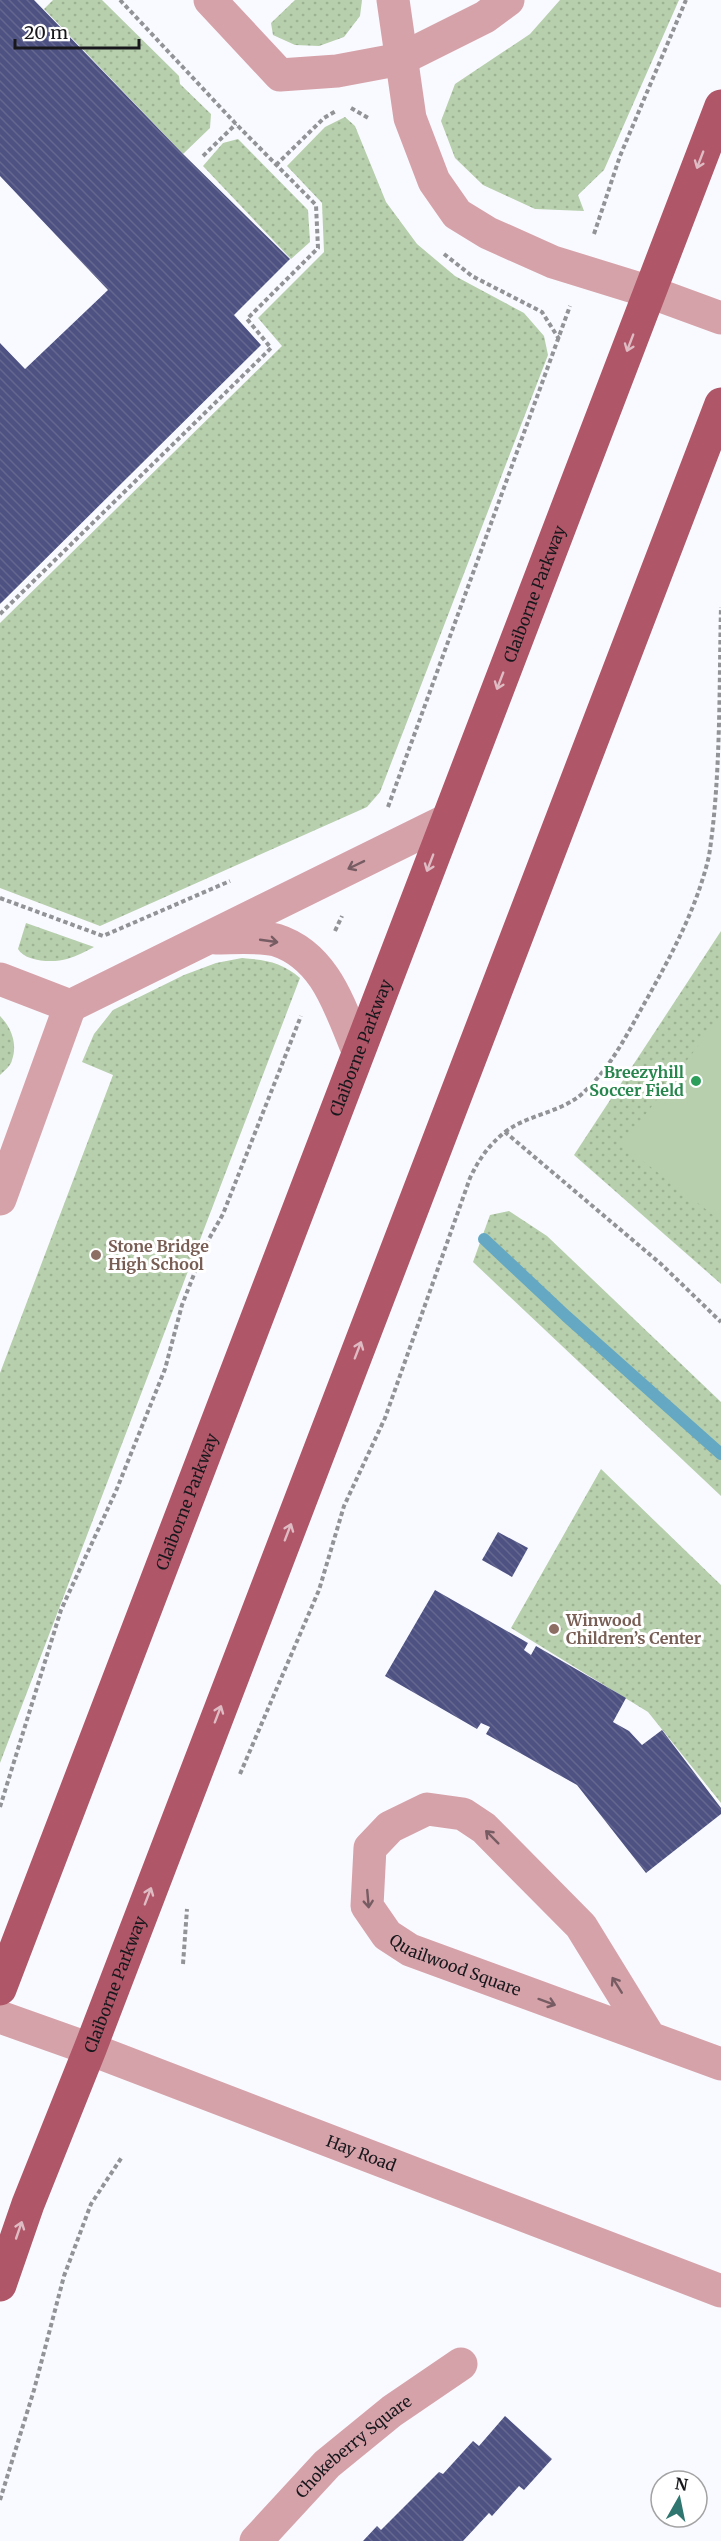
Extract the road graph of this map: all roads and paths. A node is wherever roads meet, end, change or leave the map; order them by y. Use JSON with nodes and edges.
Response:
{"nodes":[{"id":1,"x":120,"y":0,"type":"edge"},
{"id":2,"x":210,"y":0,"type":"edge"},
{"id":3,"x":393,"y":0,"type":"edge"},
{"id":4,"x":508,"y":0,"type":"edge"},
{"id":5,"x":401,"y":60,"type":"junction"},
{"id":6,"x":721,"y":106,"type":"edge"},
{"id":7,"x":236,"y":124,"type":"junction"},
{"id":8,"x":203,"y":156,"type":"dead end"},
{"id":9,"x":650,"y":292,"type":"junction"},
{"id":10,"x":721,"y":318,"type":"edge"},
{"id":11,"x":721,"y":404,"type":"edge"},
{"id":12,"x":721,"y":607,"type":"edge"},
{"id":13,"x":0,"y":614,"type":"edge"},
{"id":14,"x":719,"y":815,"type":"edge"},
{"id":15,"x":447,"y":820,"type":"junction"},
{"id":16,"x":233,"y":880,"type":"dead end"},
{"id":17,"x":0,"y":898,"type":"edge"},
{"id":18,"x":211,"y":937,"type":"junction"},
{"id":19,"x":0,"y":979,"type":"edge"},
{"id":20,"x":70,"y":1006,"type":"junction"},
{"id":21,"x":358,"y":1051,"type":"junction"},
{"id":22,"x":505,"y":1132,"type":"junction"},
{"id":23,"x":0,"y":1199,"type":"edge"},
{"id":24,"x":721,"y":1322,"type":"edge"},
{"id":25,"x":237,"y":1779,"type":"dead end"},
{"id":26,"x":189,"y":1901,"type":"dead end"},
{"id":27,"x":183,"y":1964,"type":"dead end"},
{"id":28,"x":0,"y":1989,"type":"edge"},
{"id":29,"x":0,"y":2017,"type":"edge"},
{"id":30,"x":648,"y":2035,"type":"junction"},
{"id":31,"x":90,"y":2049,"type":"junction"},
{"id":32,"x":721,"y":2064,"type":"edge"},
{"id":33,"x":122,"y":2157,"type":"dead end"},
{"id":34,"x":0,"y":2285,"type":"edge"},
{"id":35,"x":721,"y":2291,"type":"edge"},
{"id":36,"x":461,"y":2364,"type":"dead end"},
{"id":37,"x":0,"y":2500,"type":"edge"},
{"id":38,"x":256,"y":2541,"type":"edge"}],
"edges":[{"from":1,"to":7,"type":"path"},
{"from":2,"to":5,"type":"street"},
{"from":3,"to":5,"type":"street"},
{"from":4,"to":5,"type":"street"},
{"from":5,"to":9,"type":"street"},
{"from":6,"to":9,"type":"main road","name":"Claiborne Parkway","one_way":true},
{"from":7,"to":8,"type":"path"},
{"from":7,"to":13,"type":"path"},
{"from":9,"to":10,"type":"street"},
{"from":9,"to":15,"type":"main road","name":"Claiborne Parkway","one_way":true},
{"from":31,"to":11,"type":"main road","name":"Claiborne Parkway","one_way":true},
{"from":12,"to":14,"type":"path"},
{"from":14,"to":22,"type":"path"},
{"from":15,"to":18,"type":"street","one_way":true},
{"from":15,"to":21,"type":"main road","name":"Claiborne Parkway","one_way":true},
{"from":16,"to":17,"type":"path"},
{"from":18,"to":20,"type":"street"},
{"from":18,"to":21,"type":"street","one_way":true},
{"from":19,"to":20,"type":"street"},
{"from":20,"to":23,"type":"street"},
{"from":21,"to":28,"type":"main road","name":"Claiborne Parkway"},
{"from":22,"to":24,"type":"path"},
{"from":22,"to":25,"type":"path"},
{"from":26,"to":27,"type":"path"},
{"from":29,"to":31,"type":"street","name":"Hay Road"},
{"from":30,"to":30,"type":"street","name":"Quailwood Square","one_way":true},
{"from":30,"to":32,"type":"street","name":"Quailwood Square"},
{"from":34,"to":31,"type":"main road","name":"Claiborne Parkway","one_way":true},
{"from":31,"to":35,"type":"street","name":"Hay Road"},
{"from":33,"to":37,"type":"path"},
{"from":36,"to":38,"type":"street","name":"Chokeberry Square"}]}
